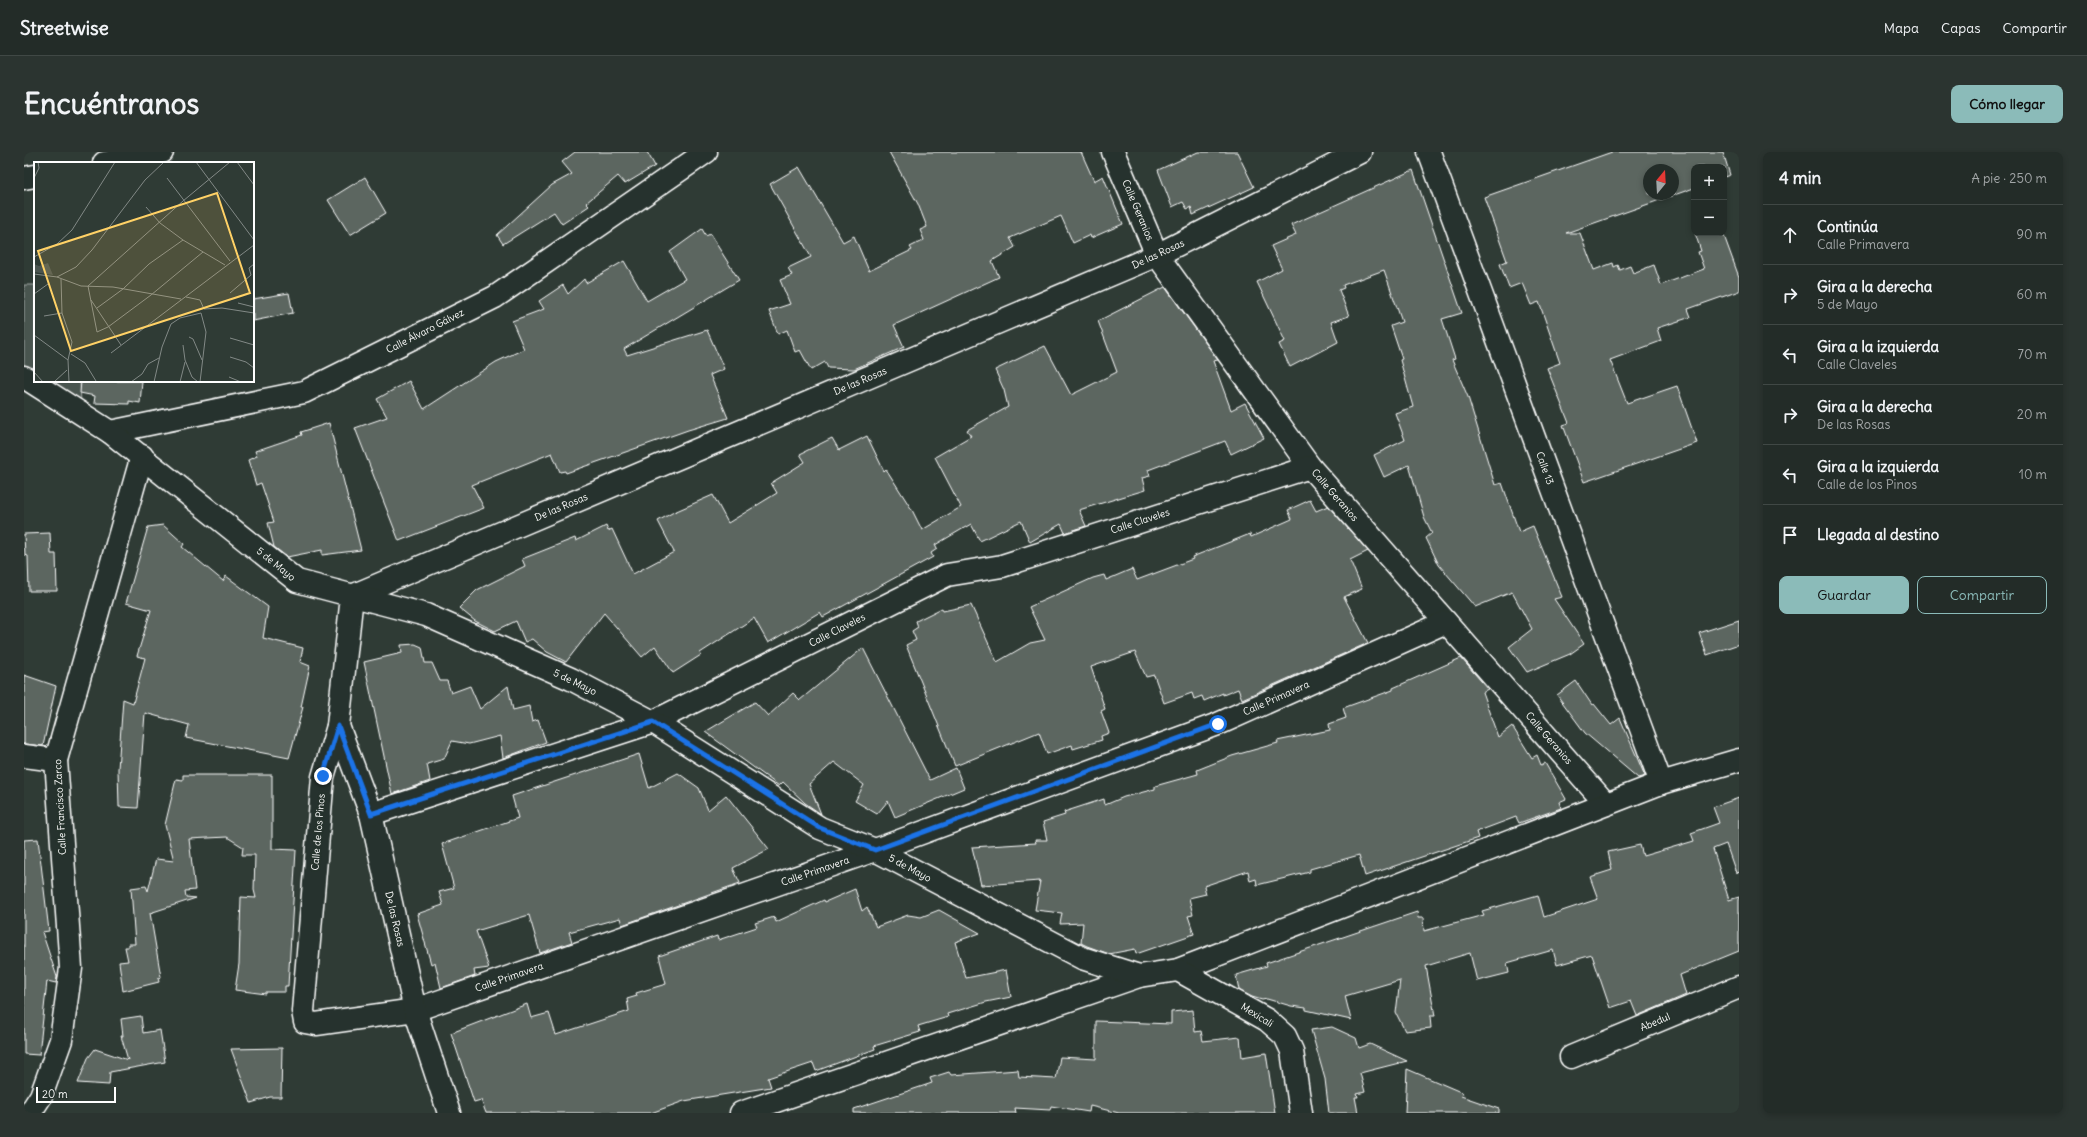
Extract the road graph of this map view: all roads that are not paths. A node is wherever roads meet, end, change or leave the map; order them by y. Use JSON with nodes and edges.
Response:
{"nodes":[{"id":1,"x":162,"y":152,"type":"edge"},
{"id":2,"x":706,"y":152,"type":"edge"},
{"id":3,"x":1113,"y":152,"type":"edge"},
{"id":4,"x":1360,"y":152,"type":"edge"},
{"id":5,"x":1429,"y":152,"type":"edge"},
{"id":6,"x":109,"y":162,"type":"edge"},
{"id":7,"x":34,"y":176,"type":"edge"},
{"id":8,"x":24,"y":178,"type":"edge"},
{"id":9,"x":1157,"y":255,"type":"junction"},
{"id":10,"x":24,"y":377,"type":"edge"},
{"id":11,"x":110,"y":432,"type":"junction"},
{"id":12,"x":142,"y":456,"type":"junction"},
{"id":13,"x":1310,"y":466,"type":"junction"},
{"id":14,"x":352,"y":596,"type":"junction"},
{"id":15,"x":1446,"y":622,"type":"junction"},
{"id":16,"x":653,"y":722,"type":"junction"},
{"id":17,"x":338,"y":726,"type":"junction"},
{"id":18,"x":24,"y":756,"type":"edge"},
{"id":19,"x":56,"y":760,"type":"junction"},
{"id":20,"x":1739,"y":760,"type":"edge"},
{"id":21,"x":1661,"y":783,"type":"junction"},
{"id":22,"x":1606,"y":804,"type":"junction"},
{"id":23,"x":371,"y":814,"type":"junction"},
{"id":24,"x":875,"y":850,"type":"junction"},
{"id":25,"x":1178,"y":970,"type":"junction"},
{"id":26,"x":1139,"y":976,"type":"junction"},
{"id":27,"x":1739,"y":987,"type":"edge"},
{"id":28,"x":415,"y":1010,"type":"junction"},
{"id":29,"x":305,"y":1022,"type":"joint"},
{"id":30,"x":1571,"y":1056,"type":"dead end"},
{"id":31,"x":30,"y":1113,"type":"edge"},
{"id":32,"x":449,"y":1113,"type":"edge"},
{"id":33,"x":742,"y":1113,"type":"edge"},
{"id":34,"x":1300,"y":1113,"type":"edge"}],
"edges":[{"from":1,"to":6,"type":"street"},
{"from":2,"to":11,"type":"street","name":"Calle Álvaro Gálvez"},
{"from":3,"to":9,"type":"street","name":"Calle Geranios"},
{"from":4,"to":9,"type":"street","name":"De las Rosas"},
{"from":5,"to":21,"type":"street","name":"Calle 13"},
{"from":7,"to":8,"type":"street"},
{"from":9,"to":13,"type":"street","name":"Calle Geranios"},
{"from":9,"to":14,"type":"street","name":"De las Rosas"},
{"from":10,"to":11,"type":"street","name":"5 de Mayo"},
{"from":11,"to":12,"type":"street","name":"5 de Mayo"},
{"from":12,"to":14,"type":"street","name":"5 de Mayo"},
{"from":12,"to":19,"type":"street","name":"Calle Francisco Zarco"},
{"from":13,"to":15,"type":"street","name":"Calle Geranios"},
{"from":13,"to":16,"type":"street","name":"Calle Claveles"},
{"from":14,"to":16,"type":"street","name":"5 de Mayo"},
{"from":14,"to":17,"type":"street","name":"Calle de los Pinos"},
{"from":15,"to":22,"type":"street","name":"Calle Geranios"},
{"from":15,"to":24,"type":"street","name":"Calle Primavera"},
{"from":16,"to":23,"type":"street","name":"Calle Claveles"},
{"from":16,"to":24,"type":"street","name":"5 de Mayo"},
{"from":17,"to":23,"type":"street","name":"De las Rosas"},
{"from":17,"to":29,"type":"street","name":"Calle de los Pinos"},
{"from":18,"to":19,"type":"street"},
{"from":19,"to":31,"type":"street","name":"Calle Francisco Zarco"},
{"from":20,"to":21,"type":"street"},
{"from":21,"to":22,"type":"street"},
{"from":22,"to":25,"type":"street"},
{"from":23,"to":28,"type":"street","name":"De las Rosas"},
{"from":24,"to":26,"type":"street","name":"5 de Mayo"},
{"from":24,"to":28,"type":"street","name":"Calle Primavera"},
{"from":25,"to":26,"type":"street"},
{"from":25,"to":34,"type":"street","name":"Mexicali"},
{"from":26,"to":33,"type":"street"},
{"from":27,"to":30,"type":"street","name":"Abedul"},
{"from":28,"to":29,"type":"street","name":"Calle Primavera"},
{"from":28,"to":32,"type":"street","name":"De las Rosas"}]}
